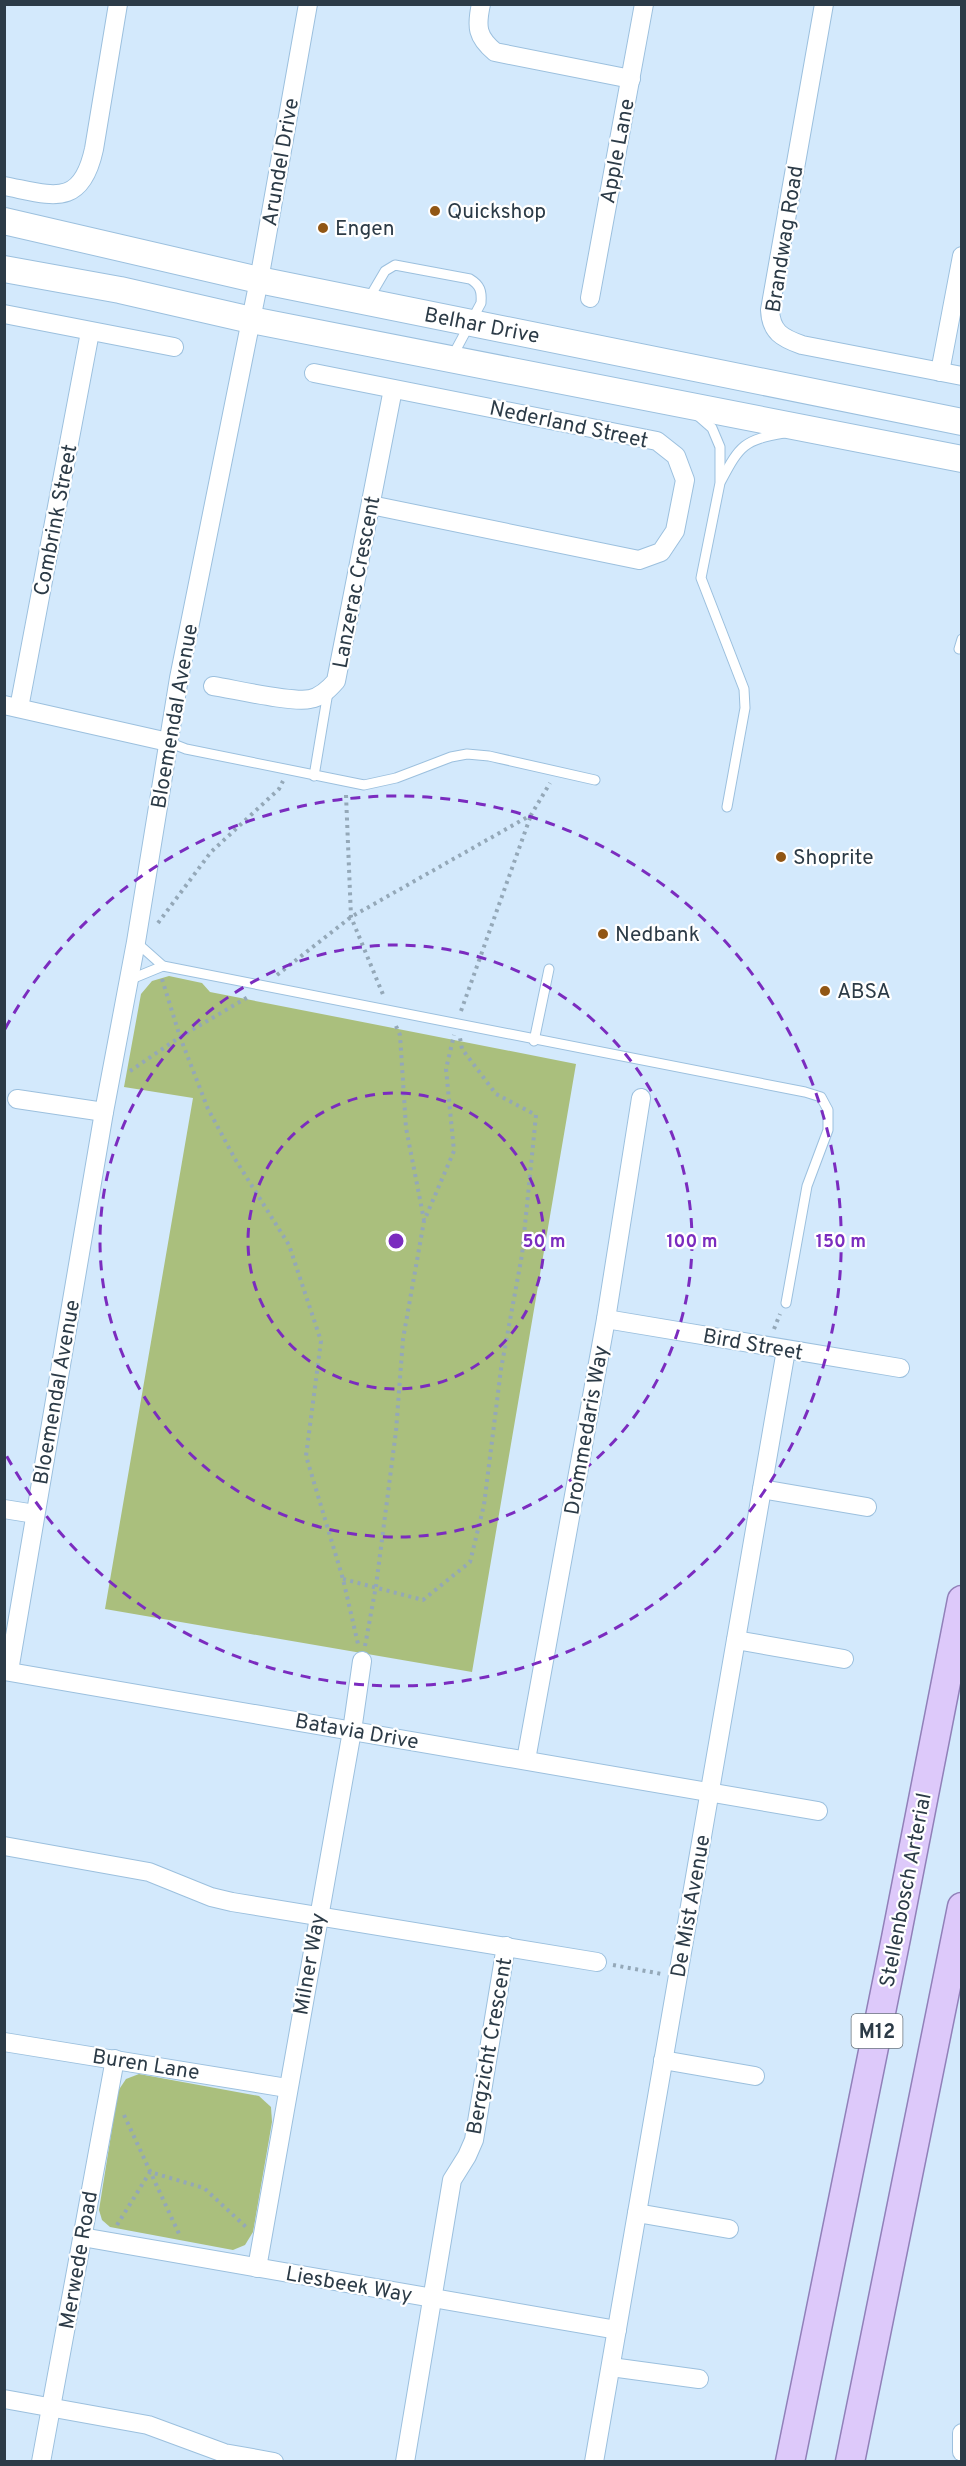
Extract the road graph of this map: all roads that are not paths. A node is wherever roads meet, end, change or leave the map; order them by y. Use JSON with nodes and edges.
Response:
{"nodes":[{"id":1,"x":118,"y":4,"type":"edge"},
{"id":2,"x":308,"y":4,"type":"edge"},
{"id":3,"x":481,"y":4,"type":"edge"},
{"id":4,"x":644,"y":4,"type":"edge"},
{"id":5,"x":824,"y":4,"type":"edge"},
{"id":6,"x":631,"y":79,"type":"junction"},
{"id":7,"x":4,"y":186,"type":"edge"},
{"id":8,"x":4,"y":221,"type":"edge"},
{"id":9,"x":962,"y":256,"type":"edge"},
{"id":10,"x":4,"y":269,"type":"edge"},
{"id":11,"x":259,"y":280,"type":"junction"},
{"id":12,"x":590,"y":298,"type":"dead end"},
{"id":13,"x":367,"y":302,"type":"junction"},
{"id":14,"x":4,"y":314,"type":"edge"},
{"id":15,"x":251,"y":320,"type":"junction"},
{"id":16,"x":472,"y":323,"type":"junction"},
{"id":17,"x":90,"y":332,"type":"junction"},
{"id":18,"x":174,"y":347,"type":"dead end"},
{"id":19,"x":451,"y":359,"type":"junction"},
{"id":20,"x":940,"y":372,"type":"junction"},
{"id":21,"x":314,"y":373,"type":"dead end"},
{"id":22,"x":962,"y":376,"type":"edge"},
{"id":23,"x":393,"y":389,"type":"junction"},
{"id":24,"x":667,"y":401,"type":"junction"},
{"id":25,"x":962,"y":422,"type":"edge"},
{"id":26,"x":804,"y":429,"type":"junction"},
{"id":27,"x":962,"y":459,"type":"edge"},
{"id":28,"x":720,"y":483,"type":"junction"},
{"id":29,"x":371,"y":505,"type":"junction"},
{"id":30,"x":962,"y":639,"type":"edge"},
{"id":31,"x":959,"y":650,"type":"dead end"},
{"id":32,"x":213,"y":686,"type":"dead end"},
{"id":33,"x":328,"y":690,"type":"junction"},
{"id":34,"x":12,"y":706,"type":"edge"},
{"id":35,"x":168,"y":742,"type":"junction"},
{"id":36,"x":314,"y":777,"type":"junction"},
{"id":37,"x":595,"y":780,"type":"dead end"},
{"id":38,"x":727,"y":807,"type":"dead end"},
{"id":39,"x":136,"y":942,"type":"junction"},
{"id":40,"x":163,"y":966,"type":"junction"},
{"id":41,"x":549,"y":969,"type":"dead end"},
{"id":42,"x":128,"y":980,"type":"junction"},
{"id":43,"x":534,"y":1041,"type":"junction"},
{"id":44,"x":641,"y":1098,"type":"dead end"},
{"id":45,"x":17,"y":1099,"type":"dead end"},
{"id":46,"x":104,"y":1112,"type":"junction"},
{"id":47,"x":786,"y":1303,"type":"road end"},
{"id":48,"x":606,"y":1319,"type":"junction"},
{"id":49,"x":778,"y":1349,"type":"junction"},
{"id":50,"x":900,"y":1368,"type":"dead end"},
{"id":51,"x":762,"y":1489,"type":"junction"},
{"id":52,"x":867,"y":1507,"type":"dead end"},
{"id":53,"x":4,"y":1509,"type":"edge"},
{"id":54,"x":35,"y":1514,"type":"junction"},
{"id":55,"x":962,"y":1600,"type":"edge"},
{"id":56,"x":736,"y":1640,"type":"junction"},
{"id":57,"x":844,"y":1659,"type":"dead end"},
{"id":58,"x":362,"y":1661,"type":"road end"},
{"id":59,"x":7,"y":1671,"type":"edge"},
{"id":60,"x":352,"y":1731,"type":"junction"},
{"id":61,"x":526,"y":1760,"type":"junction"},
{"id":62,"x":710,"y":1792,"type":"junction"},
{"id":63,"x":818,"y":1811,"type":"dead end"},
{"id":64,"x":4,"y":1846,"type":"edge"},
{"id":65,"x":962,"y":1907,"type":"edge"},
{"id":66,"x":318,"y":1915,"type":"junction"},
{"id":67,"x":506,"y":1946,"type":"junction"},
{"id":68,"x":597,"y":1962,"type":"road end"},
{"id":69,"x":4,"y":2042,"type":"edge"},
{"id":70,"x":114,"y":2059,"type":"junction"},
{"id":71,"x":663,"y":2060,"type":"junction"},
{"id":72,"x":755,"y":2076,"type":"dead end"},
{"id":73,"x":287,"y":2088,"type":"junction"},
{"id":74,"x":637,"y":2213,"type":"junction"},
{"id":75,"x":729,"y":2229,"type":"dead end"},
{"id":76,"x":82,"y":2237,"type":"junction"},
{"id":77,"x":256,"y":2268,"type":"junction"},
{"id":78,"x":433,"y":2298,"type":"junction"},
{"id":79,"x":617,"y":2331,"type":"junction"},
{"id":80,"x":611,"y":2367,"type":"junction"},
{"id":81,"x":699,"y":2379,"type":"dead end"},
{"id":82,"x":4,"y":2399,"type":"edge"},
{"id":83,"x":51,"y":2407,"type":"junction"},
{"id":84,"x":962,"y":2433,"type":"edge"},
{"id":85,"x":962,"y":2452,"type":"edge"},
{"id":86,"x":41,"y":2462,"type":"edge"},
{"id":87,"x":274,"y":2462,"type":"edge"},
{"id":88,"x":405,"y":2462,"type":"edge"},
{"id":89,"x":594,"y":2462,"type":"edge"},
{"id":90,"x":790,"y":2462,"type":"edge"},
{"id":91,"x":850,"y":2462,"type":"edge"}],
"edges":[{"from":1,"to":7,"type":"street"},
{"from":2,"to":11,"type":"street","name":"Arundel Drive"},
{"from":3,"to":6,"type":"street"},
{"from":4,"to":6,"type":"street","name":"Apple Lane"},
{"from":5,"to":20,"type":"street","name":"Brandwag Road"},
{"from":6,"to":12,"type":"street","name":"Apple Lane"},
{"from":8,"to":11,"type":"main road","name":"Belhar Drive"},
{"from":9,"to":20,"type":"street"},
{"from":10,"to":15,"type":"main road","name":"Belhar Drive"},
{"from":11,"to":13,"type":"main road","name":"Belhar Drive"},
{"from":11,"to":15,"type":"street","name":"Arundel Drive"},
{"from":13,"to":16,"type":"main road","name":"Belhar Drive"},
{"from":13,"to":16,"type":"lane"},
{"from":14,"to":17,"type":"street"},
{"from":15,"to":19,"type":"main road","name":"Belhar Drive"},
{"from":15,"to":35,"type":"street","name":"Bloemendal Avenue"},
{"from":16,"to":19,"type":"lane"},
{"from":16,"to":25,"type":"main road","name":"Belhar Drive"},
{"from":17,"to":18,"type":"street"},
{"from":17,"to":34,"type":"street","name":"Combrink Street"},
{"from":19,"to":24,"type":"main road","name":"Belhar Drive"},
{"from":20,"to":22,"type":"street","name":"Brandwag Road"},
{"from":21,"to":23,"type":"street","name":"Nederland Street"},
{"from":23,"to":29,"type":"street","name":"Lanzerac Crescent"},
{"from":23,"to":29,"type":"street","name":"Nederland Street"},
{"from":24,"to":26,"type":"main road","name":"Belhar Drive"},
{"from":24,"to":28,"type":"lane"},
{"from":26,"to":27,"type":"main road","name":"Belhar Drive"},
{"from":26,"to":28,"type":"lane"},
{"from":28,"to":38,"type":"lane"},
{"from":29,"to":33,"type":"street","name":"Lanzerac Crescent"},
{"from":30,"to":31,"type":"lane"},
{"from":32,"to":33,"type":"street","name":"Lanzerac Crescent"},
{"from":33,"to":36,"type":"lane"},
{"from":34,"to":35,"type":"street"},
{"from":35,"to":36,"type":"lane"},
{"from":35,"to":39,"type":"street","name":"Bloemendal Avenue"},
{"from":36,"to":37,"type":"lane"},
{"from":39,"to":40,"type":"lane"},
{"from":39,"to":42,"type":"street","name":"Bloemendal Avenue"},
{"from":40,"to":42,"type":"lane"},
{"from":40,"to":43,"type":"lane"},
{"from":41,"to":43,"type":"lane"},
{"from":42,"to":46,"type":"street","name":"Bloemendal Avenue"},
{"from":43,"to":47,"type":"lane"},
{"from":44,"to":48,"type":"street","name":"Drommedaris Way"},
{"from":45,"to":46,"type":"street"},
{"from":46,"to":54,"type":"street","name":"Bloemendal Avenue"},
{"from":48,"to":49,"type":"street","name":"Bird Street"},
{"from":48,"to":61,"type":"street","name":"Drommedaris Way"},
{"from":49,"to":50,"type":"street","name":"Bird Street"},
{"from":49,"to":51,"type":"street","name":"De Mist Avenue"},
{"from":51,"to":52,"type":"street"},
{"from":51,"to":56,"type":"street","name":"De Mist Avenue"},
{"from":53,"to":54,"type":"street"},
{"from":54,"to":59,"type":"street","name":"Bloemendal Avenue"},
{"from":55,"to":90,"type":"main road","name":"Stellenbosch Arterial","number":"M12"},
{"from":56,"to":57,"type":"street"},
{"from":56,"to":62,"type":"street","name":"De Mist Avenue"},
{"from":58,"to":60,"type":"street","name":"Milner Way"},
{"from":59,"to":60,"type":"street","name":"Batavia Drive"},
{"from":60,"to":61,"type":"street","name":"Batavia Drive"},
{"from":60,"to":66,"type":"street","name":"Milner Way"},
{"from":61,"to":62,"type":"street","name":"Batavia Drive"},
{"from":62,"to":63,"type":"street","name":"Batavia Drive"},
{"from":62,"to":71,"type":"street","name":"De Mist Avenue"},
{"from":64,"to":66,"type":"street","name":"Bergzicht Crescent"},
{"from":65,"to":91,"type":"main road","number":"M12"},
{"from":66,"to":67,"type":"street","name":"Bergzicht Crescent"},
{"from":66,"to":73,"type":"street","name":"Milner Way"},
{"from":67,"to":68,"type":"street","name":"Bergzicht Crescent"},
{"from":67,"to":78,"type":"street","name":"Bergzicht Crescent"},
{"from":69,"to":70,"type":"street","name":"Buren Lane"},
{"from":70,"to":73,"type":"street","name":"Buren Lane"},
{"from":70,"to":76,"type":"street","name":"Merwede Road"},
{"from":71,"to":72,"type":"street"},
{"from":71,"to":74,"type":"street","name":"De Mist Avenue"},
{"from":73,"to":77,"type":"street","name":"Milner Way"},
{"from":74,"to":75,"type":"street"},
{"from":74,"to":79,"type":"street","name":"De Mist Avenue"},
{"from":76,"to":77,"type":"street","name":"Liesbeek Way"},
{"from":76,"to":83,"type":"street","name":"Merwede Road"},
{"from":77,"to":78,"type":"street","name":"Liesbeek Way"},
{"from":78,"to":79,"type":"street","name":"Liesbeek Way"},
{"from":78,"to":88,"type":"street","name":"Bergzicht Crescent"},
{"from":79,"to":80,"type":"street","name":"De Mist Avenue"},
{"from":80,"to":81,"type":"street"},
{"from":80,"to":89,"type":"street","name":"De Mist Avenue"},
{"from":82,"to":83,"type":"street"},
{"from":83,"to":86,"type":"street","name":"Merwede Road"},
{"from":83,"to":87,"type":"street"},
{"from":84,"to":85,"type":"street"}]}
